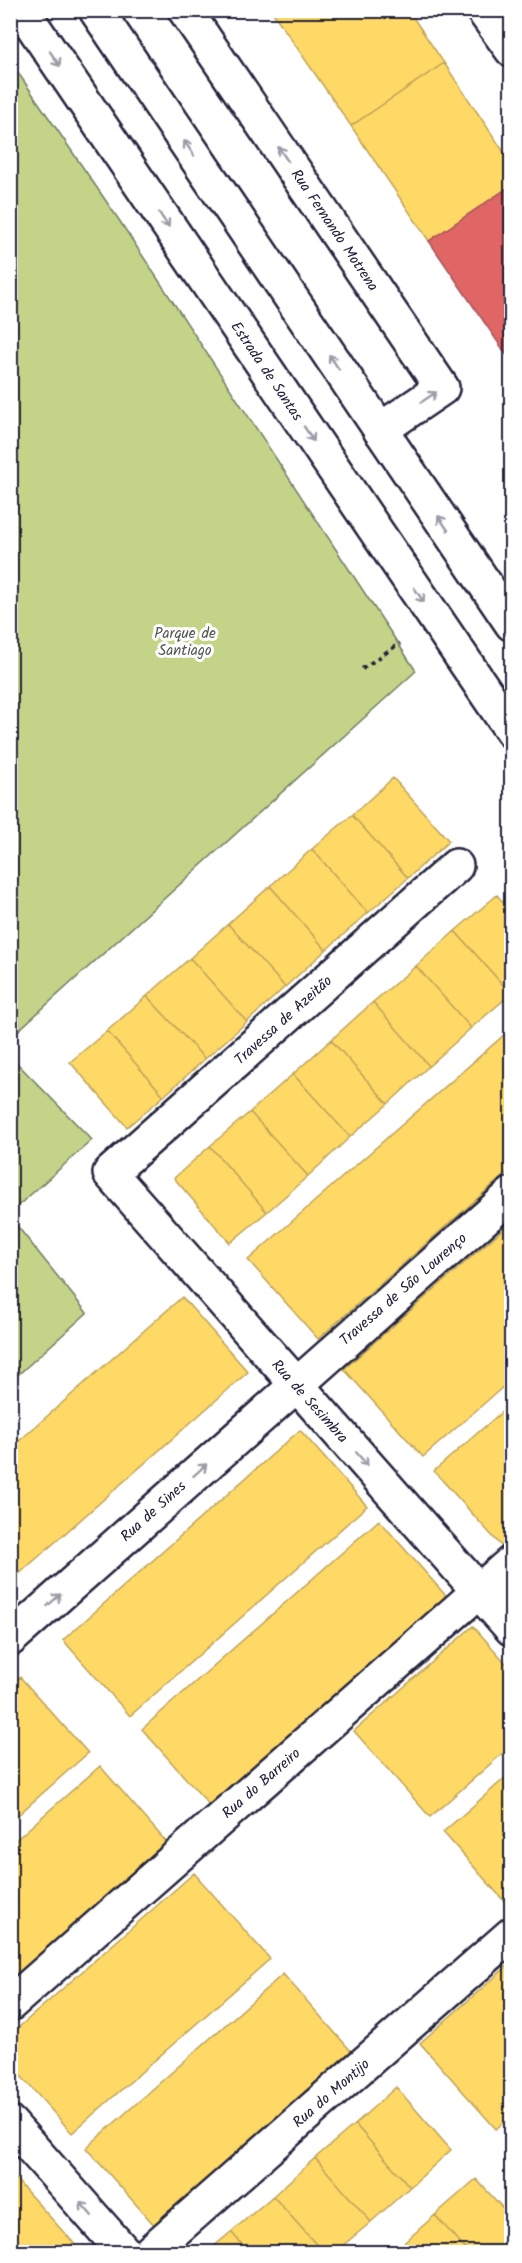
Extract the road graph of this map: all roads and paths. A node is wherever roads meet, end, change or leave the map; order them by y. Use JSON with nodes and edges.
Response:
{"nodes":[{"id":1,"x":22,"y":10,"type":"edge"},
{"id":2,"x":96,"y":10,"type":"edge"},
{"id":3,"x":185,"y":10,"type":"edge"},
{"id":4,"x":483,"y":10,"type":"edge"},
{"id":5,"x":512,"y":50,"type":"edge"},
{"id":6,"x":380,"y":430,"type":"junction"},
{"id":7,"x":512,"y":624,"type":"edge"},
{"id":8,"x":512,"y":731,"type":"edge"},
{"id":9,"x":456,"y":866,"type":"dead end"},
{"id":10,"x":110,"y":1173,"type":"joint"},
{"id":11,"x":512,"y":1194,"type":"edge"},
{"id":12,"x":295,"y":1384,"type":"junction"},
{"id":13,"x":512,"y":1562,"type":"edge"},
{"id":14,"x":478,"y":1591,"type":"junction"},
{"id":15,"x":512,"y":1629,"type":"edge"},
{"id":16,"x":10,"y":1639,"type":"edge"},
{"id":17,"x":512,"y":1934,"type":"edge"},
{"id":18,"x":10,"y":2004,"type":"edge"},
{"id":19,"x":11,"y":2123,"type":"edge"},
{"id":20,"x":124,"y":2253,"type":"edge"},
{"id":21,"x":150,"y":2253,"type":"edge"}],
"edges":[{"from":1,"to":8,"type":"street","name":"Estrada de Santas","one_way":true},
{"from":6,"to":2,"type":"street","one_way":true},
{"from":6,"to":3,"type":"street","name":"Rua Fernando Motrena","one_way":true},
{"from":4,"to":5,"type":"street"},
{"from":7,"to":6,"type":"street","one_way":true},
{"from":9,"to":10,"type":"street","name":"Travessa de Azeitão"},
{"from":10,"to":12,"type":"street","name":"Rua de Sesimbra"},
{"from":11,"to":12,"type":"street","name":"Travessa de São Lourenço"},
{"from":12,"to":14,"type":"street","name":"Rua de Sesimbra","one_way":true},
{"from":16,"to":12,"type":"street","name":"Rua de Sines","one_way":true},
{"from":13,"to":14,"type":"street","name":"Rua do Barreiro"},
{"from":14,"to":15,"type":"street","name":"Rua de Sesimbra"},
{"from":14,"to":18,"type":"street","name":"Rua do Barreiro"},
{"from":17,"to":21,"type":"street","name":"Rua do Montijo"},
{"from":20,"to":19,"type":"street","one_way":true}]}
